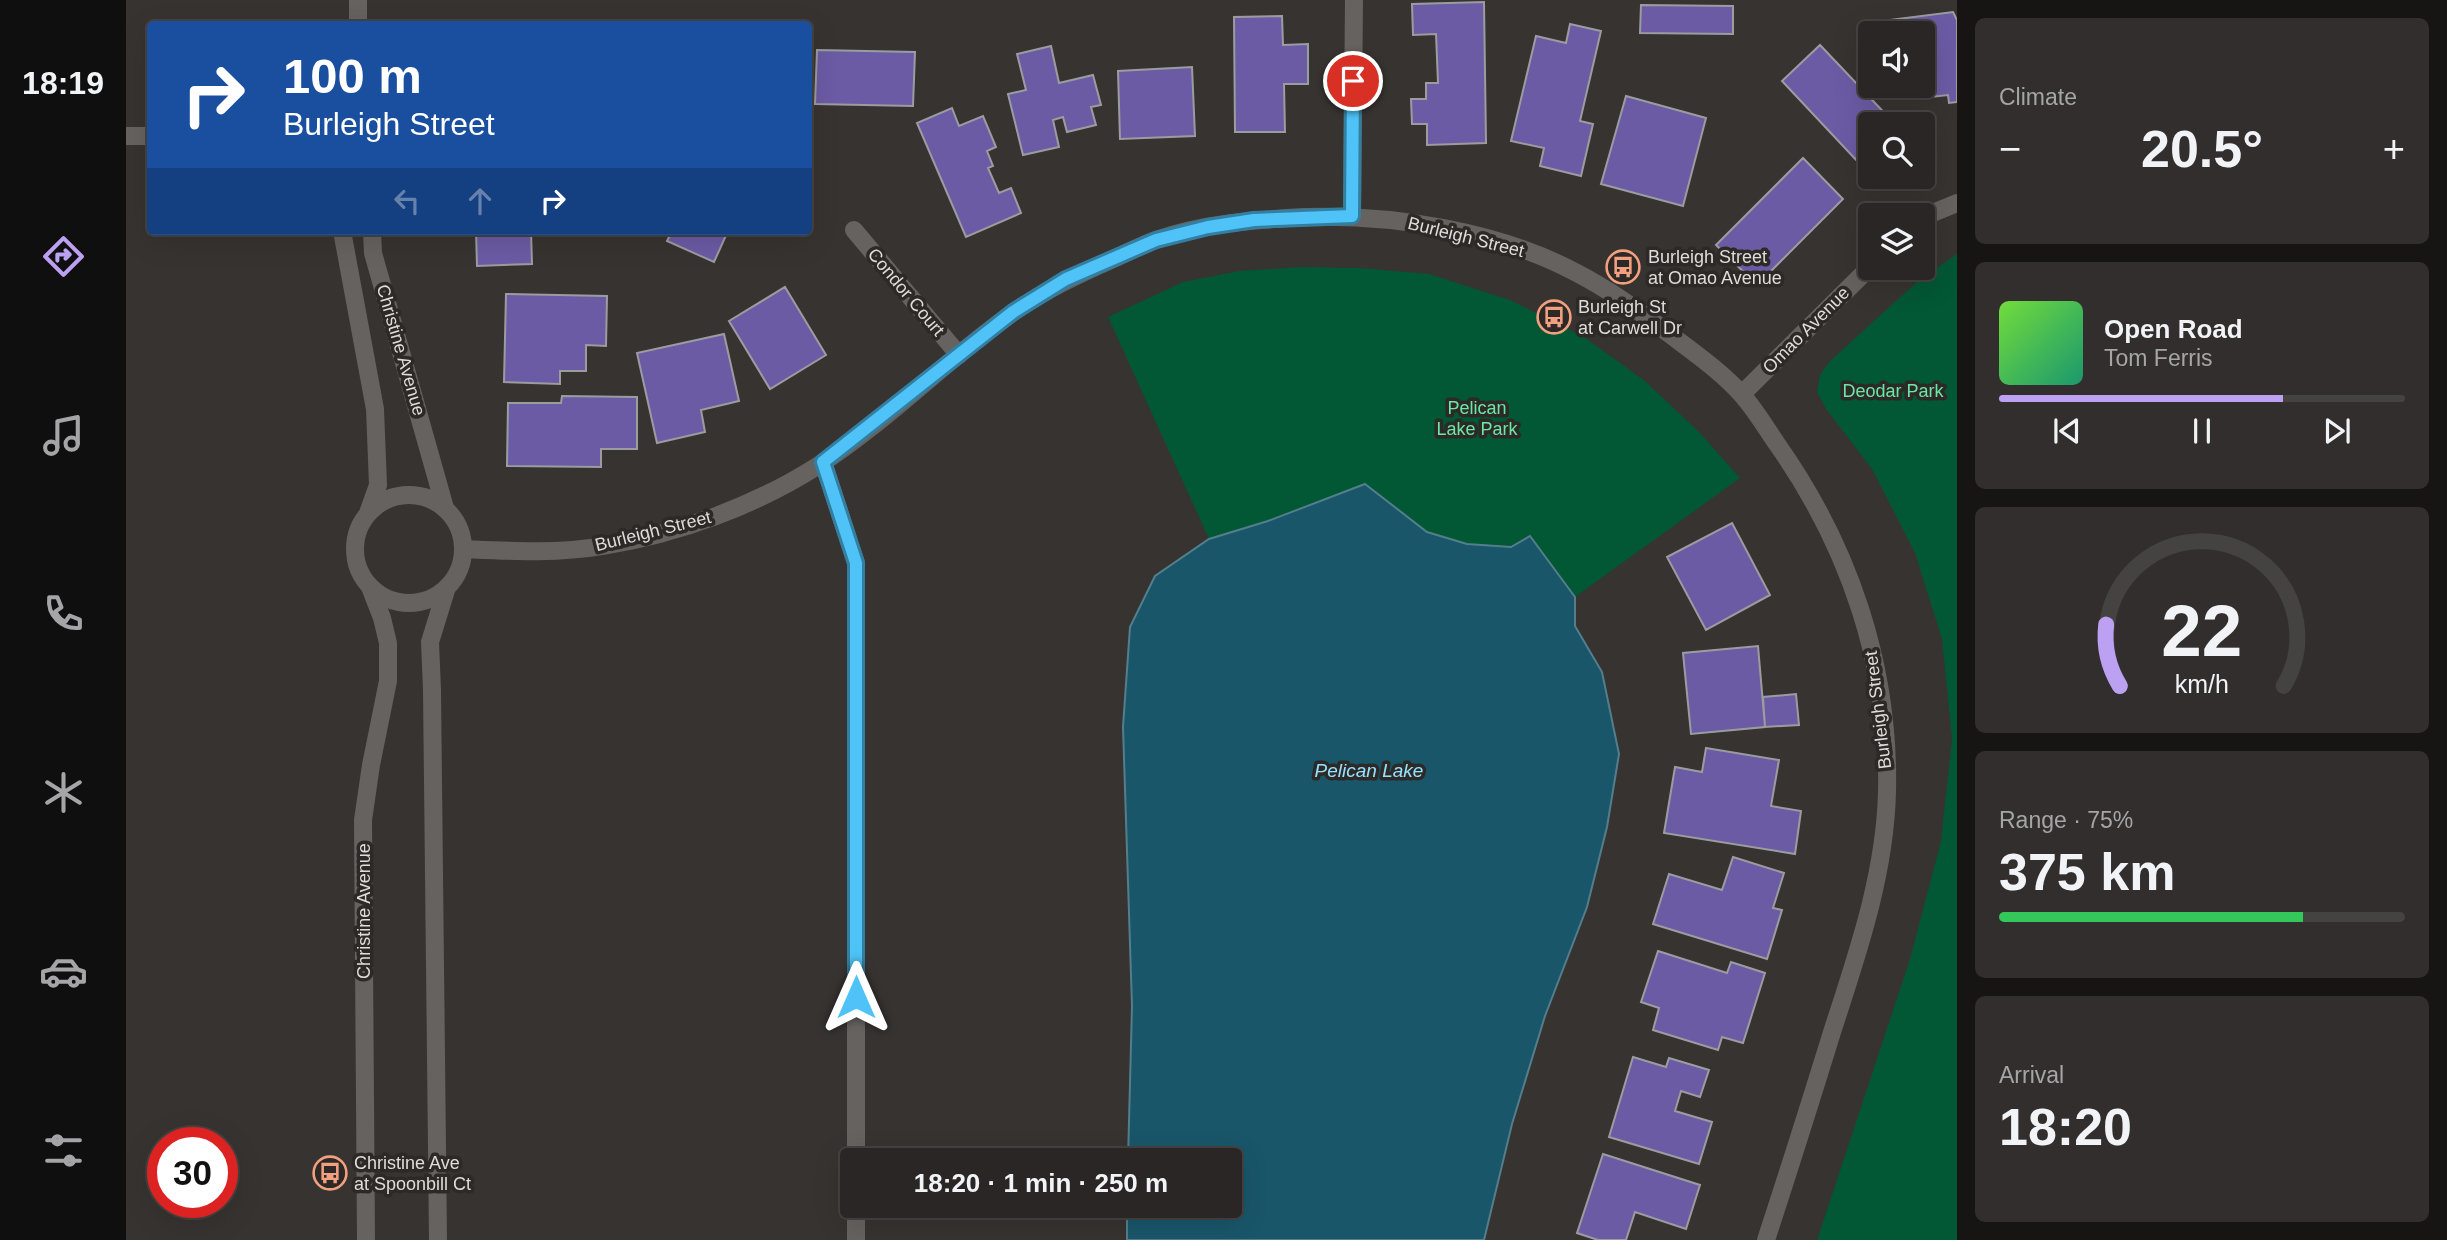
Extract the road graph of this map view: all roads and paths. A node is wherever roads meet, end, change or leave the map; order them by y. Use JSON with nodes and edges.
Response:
{"nodes":[{"id":1,"x":358,"y":0,"type":"edge"},
{"id":2,"x":1354,"y":0,"type":"edge"},
{"id":3,"x":358,"y":21,"type":"edge"},
{"id":4,"x":126,"y":136,"type":"edge"},
{"id":5,"x":147,"y":136,"type":"edge"},
{"id":6,"x":1957,"y":203,"type":"edge"},
{"id":7,"x":1935,"y":213,"type":"edge"},
{"id":8,"x":1352,"y":216,"type":"junction"},
{"id":9,"x":854,"y":230,"type":"dead end"},
{"id":10,"x":343,"y":235,"type":"edge"},
{"id":11,"x":372,"y":235,"type":"edge"},
{"id":12,"x":1858,"y":279,"type":"edge"},
{"id":13,"x":959,"y":355,"type":"junction"},
{"id":14,"x":1742,"y":394,"type":"junction"},
{"id":15,"x":823,"y":462,"type":"junction"},
{"id":16,"x":445,"y":508,"type":"junction"},
{"id":17,"x":368,"y":513,"type":"junction"},
{"id":18,"x":464,"y":549,"type":"junction"},
{"id":19,"x":370,"y":587,"type":"junction"},
{"id":20,"x":447,"y":587,"type":"junction"},
{"id":21,"x":856,"y":1148,"type":"edge"},
{"id":22,"x":856,"y":1218,"type":"edge"},
{"id":23,"x":366,"y":1240,"type":"edge"},
{"id":24,"x":438,"y":1240,"type":"edge"},
{"id":25,"x":856,"y":1240,"type":"edge"},
{"id":26,"x":1766,"y":1240,"type":"edge"}],
"edges":[{"from":1,"to":3,"type":"street"},
{"from":2,"to":8,"type":"street"},
{"from":4,"to":5,"type":"street"},
{"from":6,"to":7,"type":"street"},
{"from":8,"to":13,"type":"street","name":"Burleigh Street"},
{"from":8,"to":14,"type":"street","name":"Burleigh Street"},
{"from":9,"to":13,"type":"street","name":"Condor Court"},
{"from":10,"to":17,"type":"street","name":"Christine Avenue"},
{"from":11,"to":16,"type":"street","name":"Christine Avenue"},
{"from":12,"to":14,"type":"street","name":"Omao Avenue"},
{"from":13,"to":15,"type":"street","name":"Burleigh Street"},
{"from":14,"to":26,"type":"street","name":"Burleigh Street"},
{"from":15,"to":18,"type":"street","name":"Burleigh Street"},
{"from":15,"to":21,"type":"street"},
{"from":16,"to":17,"type":"street"},
{"from":16,"to":18,"type":"street"},
{"from":17,"to":19,"type":"street"},
{"from":18,"to":20,"type":"street"},
{"from":19,"to":20,"type":"street"},
{"from":19,"to":23,"type":"street","name":"Christine Avenue"},
{"from":20,"to":24,"type":"street"},
{"from":22,"to":25,"type":"street"}]}
